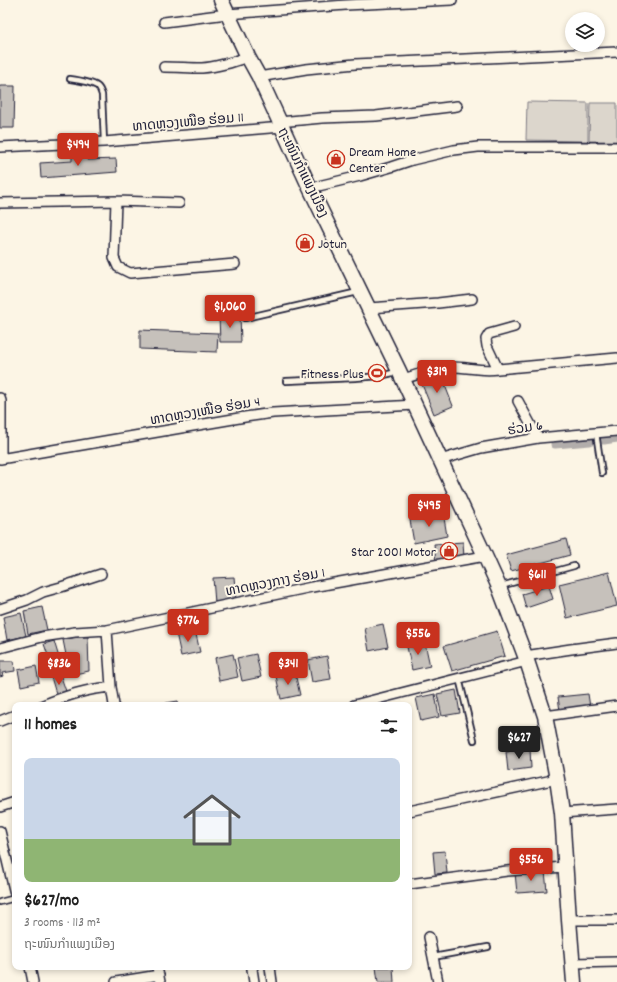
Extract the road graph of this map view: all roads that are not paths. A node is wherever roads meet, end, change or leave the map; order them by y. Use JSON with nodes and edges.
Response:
{"nodes":[{"id":1,"x":221,"y":0,"type":"edge"},
{"id":2,"x":452,"y":0,"type":"edge"},
{"id":3,"x":227,"y":14,"type":"junction"},
{"id":4,"x":164,"y":22,"type":"dead end"},
{"id":5,"x":617,"y":52,"type":"edge"},
{"id":6,"x":248,"y":57,"type":"junction"},
{"id":7,"x":164,"y":67,"type":"dead end"},
{"id":8,"x":259,"y":77,"type":"junction"},
{"id":9,"x":70,"y":79,"type":"dead end"},
{"id":10,"x":457,"y":106,"type":"dead end"},
{"id":11,"x":280,"y":124,"type":"junction"},
{"id":12,"x":104,"y":142,"type":"junction"},
{"id":13,"x":0,"y":147,"type":"edge"},
{"id":14,"x":617,"y":147,"type":"edge"},
{"id":15,"x":310,"y":188,"type":"junction"},
{"id":16,"x":116,"y":201,"type":"junction"},
{"id":17,"x":0,"y":203,"type":"edge"},
{"id":18,"x":179,"y":203,"type":"dead end"},
{"id":19,"x":235,"y":264,"type":"dead end"},
{"id":20,"x":361,"y":292,"type":"junction"},
{"id":21,"x":472,"y":299,"type":"dead end"},
{"id":22,"x":369,"y":308,"type":"junction"},
{"id":23,"x":245,"y":318,"type":"dead end"},
{"id":24,"x":514,"y":327,"type":"dead end"},
{"id":25,"x":617,"y":358,"type":"edge"},
{"id":26,"x":498,"y":369,"type":"junction"},
{"id":27,"x":401,"y":375,"type":"junction"},
{"id":28,"x":286,"y":381,"type":"dead end"},
{"id":29,"x":0,"y":398,"type":"edge"},
{"id":30,"x":518,"y":401,"type":"dead end"},
{"id":31,"x":416,"y":406,"type":"junction"},
{"id":32,"x":617,"y":431,"type":"edge"},
{"id":33,"x":596,"y":433,"type":"junction"},
{"id":34,"x":538,"y":438,"type":"junction"},
{"id":35,"x":0,"y":459,"type":"edge"},
{"id":36,"x":440,"y":460,"type":"junction"},
{"id":37,"x":602,"y":473,"type":"dead end"},
{"id":38,"x":485,"y":556,"type":"junction"},
{"id":39,"x":574,"y":566,"type":"dead end"},
{"id":40,"x":101,"y":574,"type":"dead end"},
{"id":41,"x":499,"y":587,"type":"junction"},
{"id":42,"x":0,"y":609,"type":"edge"},
{"id":43,"x":107,"y":630,"type":"junction"},
{"id":44,"x":617,"y":643,"type":"edge"},
{"id":45,"x":0,"y":648,"type":"edge"},
{"id":46,"x":526,"y":659,"type":"junction"},
{"id":47,"x":459,"y":678,"type":"junction"},
{"id":48,"x":111,"y":687,"type":"junction"},
{"id":49,"x":52,"y":702,"type":"edge"},
{"id":50,"x":114,"y":702,"type":"edge"},
{"id":51,"x":380,"y":702,"type":"edge"},
{"id":52,"x":617,"y":706,"type":"edge"},
{"id":53,"x":12,"y":716,"type":"edge"},
{"id":54,"x":545,"y":716,"type":"junction"},
{"id":55,"x":0,"y":721,"type":"edge"},
{"id":56,"x":474,"y":740,"type":"dead end"},
{"id":57,"x":557,"y":779,"type":"junction"},
{"id":58,"x":12,"y":803,"type":"edge"},
{"id":59,"x":0,"y":807,"type":"edge"},
{"id":60,"x":617,"y":809,"type":"edge"},
{"id":61,"x":412,"y":810,"type":"edge"},
{"id":62,"x":562,"y":813,"type":"junction"},
{"id":63,"x":0,"y":832,"type":"edge"},
{"id":64,"x":11,"y":862,"type":"edge"},
{"id":65,"x":565,"y":867,"type":"junction"},
{"id":66,"x":412,"y":884,"type":"edge"},
{"id":67,"x":12,"y":899,"type":"edge"},
{"id":68,"x":0,"y":902,"type":"edge"},
{"id":69,"x":569,"y":920,"type":"junction"},
{"id":70,"x":617,"y":920,"type":"edge"},
{"id":71,"x":429,"y":937,"type":"dead end"},
{"id":72,"x":488,"y":946,"type":"dead end"},
{"id":73,"x":433,"y":957,"type":"junction"},
{"id":74,"x":617,"y":962,"type":"edge"},
{"id":75,"x":573,"y":963,"type":"junction"},
{"id":76,"x":31,"y":970,"type":"edge"},
{"id":77,"x":252,"y":970,"type":"edge"},
{"id":78,"x":270,"y":970,"type":"edge"},
{"id":79,"x":158,"y":975,"type":"edge"},
{"id":80,"x":33,"y":982,"type":"edge"},
{"id":81,"x":116,"y":982,"type":"edge"},
{"id":82,"x":254,"y":982,"type":"edge"},
{"id":83,"x":272,"y":982,"type":"edge"},
{"id":84,"x":438,"y":982,"type":"edge"},
{"id":85,"x":574,"y":982,"type":"edge"}],
"edges":[{"from":1,"to":3,"type":"main road","name":"ຖະໜົນກຳແພງເມືອງ"},
{"from":2,"to":3,"type":"street"},
{"from":3,"to":4,"type":"street"},
{"from":3,"to":6,"type":"main road","name":"ຖະໜົນກຳແພງເມືອງ"},
{"from":5,"to":8,"type":"street"},
{"from":6,"to":7,"type":"street"},
{"from":6,"to":8,"type":"main road","name":"ຖະໜົນກຳແພງເມືອງ"},
{"from":8,"to":11,"type":"main road","name":"ຖະໜົນກຳແພງເມືອງ"},
{"from":9,"to":12,"type":"lane"},
{"from":10,"to":11,"type":"street","name":"ທາດຫຼວງເໜືອ ຮ່ອມ 11"},
{"from":11,"to":12,"type":"street","name":"ທາດຫຼວງເໜືອ ຮ່ອມ 11"},
{"from":11,"to":15,"type":"main road","name":"ຖະໜົນກຳແພງເມືອງ"},
{"from":12,"to":13,"type":"street","name":"ທາດຫຼວງເໜືອ ຮ່ອມ 11"},
{"from":14,"to":15,"type":"street"},
{"from":15,"to":20,"type":"main road","name":"ຖະໜົນກຳແພງເມືອງ"},
{"from":16,"to":17,"type":"street"},
{"from":16,"to":18,"type":"street"},
{"from":16,"to":19,"type":"street"},
{"from":20,"to":22,"type":"main road","name":"ຖະໜົນກຳແພງເມືອງ"},
{"from":20,"to":23,"type":"lane"},
{"from":21,"to":22,"type":"street"},
{"from":22,"to":27,"type":"main road","name":"ຖະໜົນກຳແພງເມືອງ"},
{"from":24,"to":26,"type":"street"},
{"from":25,"to":26,"type":"street"},
{"from":26,"to":27,"type":"street"},
{"from":27,"to":28,"type":"lane"},
{"from":27,"to":31,"type":"main road","name":"ຖະໜົນກຳແພງເມືອງ"},
{"from":29,"to":35,"type":"street"},
{"from":30,"to":34,"type":"street"},
{"from":31,"to":35,"type":"street","name":"ທາດຫຼວງເໜືອ ຮ່ອມ 4"},
{"from":31,"to":36,"type":"main road","name":"ຖະໜົນກຳແພງເມືອງ"},
{"from":32,"to":33,"type":"street","name":"ຮ່ວມ 6"},
{"from":33,"to":34,"type":"street","name":"ຮ່ວມ 6"},
{"from":33,"to":37,"type":"lane"},
{"from":34,"to":36,"type":"street","name":"ຮ່ວມ 6"},
{"from":36,"to":38,"type":"main road","name":"ຖະໜົນກຳແພງເມືອງ"},
{"from":38,"to":41,"type":"main road","name":"ຖະໜົນກຳແພງເມືອງ"},
{"from":38,"to":43,"type":"street","name":"ທາດຫຼວງກາງ ຮ່ອມ 1"},
{"from":39,"to":41,"type":"lane"},
{"from":40,"to":42,"type":"street"},
{"from":41,"to":46,"type":"main road","name":"ຖະໜົນກຳແພງເມືອງ"},
{"from":43,"to":45,"type":"street","name":"ທາດຫຼວງກາງ ຮ່ອມ 1"},
{"from":43,"to":48,"type":"street"},
{"from":44,"to":46,"type":"street"},
{"from":46,"to":47,"type":"street"},
{"from":46,"to":54,"type":"main road","name":"ຖະໜົນກຳແພງເມືອງ"},
{"from":47,"to":51,"type":"street"},
{"from":47,"to":56,"type":"lane"},
{"from":48,"to":49,"type":"street"},
{"from":48,"to":50,"type":"street"},
{"from":52,"to":54,"type":"street"},
{"from":53,"to":55,"type":"street"},
{"from":54,"to":57,"type":"main road","name":"ຖະໜົນກຳແພງເມືອງ"},
{"from":57,"to":61,"type":"street"},
{"from":57,"to":62,"type":"main road","name":"ຖະໜົນກຳແພງເມືອງ"},
{"from":58,"to":59,"type":"street"},
{"from":60,"to":62,"type":"street"},
{"from":62,"to":65,"type":"main road","name":"ຖະໜົນກຳແພງເມືອງ"},
{"from":63,"to":64,"type":"street"},
{"from":65,"to":66,"type":"street"},
{"from":65,"to":69,"type":"main road","name":"ຖະໜົນກຳແພງເມືອງ"},
{"from":67,"to":68,"type":"lane"},
{"from":69,"to":70,"type":"street"},
{"from":69,"to":75,"type":"main road","name":"ຖະໜົນກຳແພງເມືອງ"},
{"from":71,"to":73,"type":"street"},
{"from":72,"to":73,"type":"lane"},
{"from":73,"to":84,"type":"street"},
{"from":74,"to":75,"type":"street"},
{"from":75,"to":85,"type":"main road","name":"ຖະໜົນກຳແພງເມືອງ"},
{"from":76,"to":80,"type":"street"},
{"from":77,"to":82,"type":"street"},
{"from":78,"to":83,"type":"street"},
{"from":79,"to":81,"type":"street"}]}
